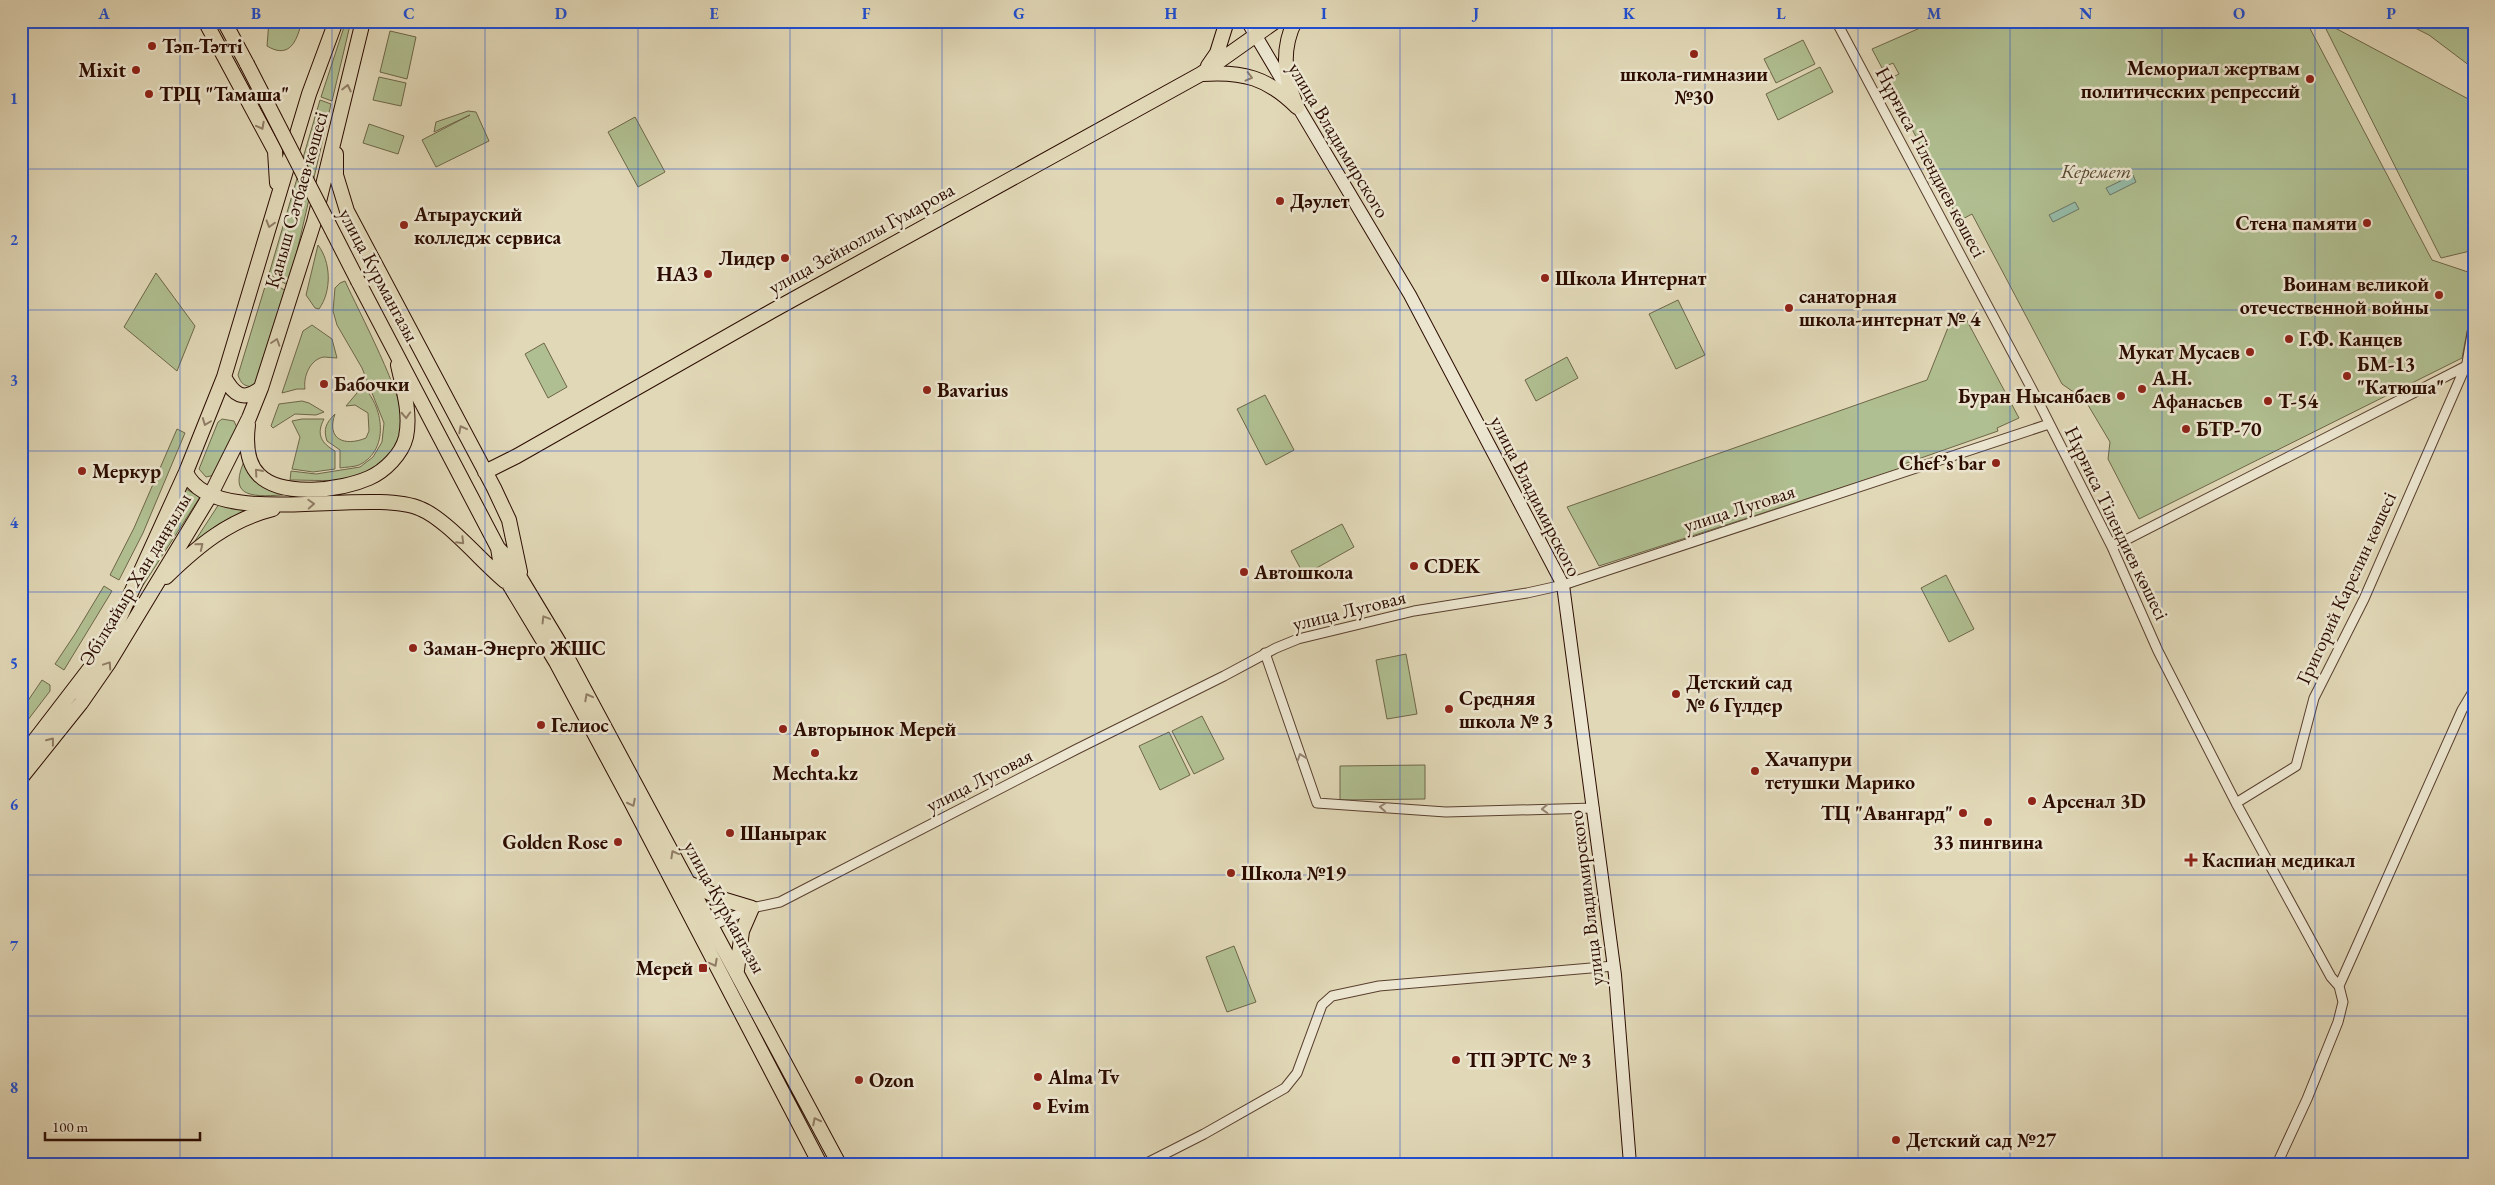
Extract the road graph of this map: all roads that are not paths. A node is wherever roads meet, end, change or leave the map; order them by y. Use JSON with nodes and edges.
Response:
{"nodes":[{"id":1,"x":205,"y":21,"type":"edge"},
{"id":2,"x":224,"y":21,"type":"edge"},
{"id":3,"x":236,"y":21,"type":"edge"},
{"id":4,"x":326,"y":21,"type":"edge"},
{"id":5,"x":336,"y":21,"type":"edge"},
{"id":6,"x":363,"y":21,"type":"edge"},
{"id":7,"x":1227,"y":21,"type":"edge"},
{"id":8,"x":1247,"y":21,"type":"edge"},
{"id":9,"x":1276,"y":21,"type":"edge"},
{"id":10,"x":1296,"y":21,"type":"edge"},
{"id":11,"x":1836,"y":21,"type":"edge"},
{"id":12,"x":1255,"y":36,"type":"junction"},
{"id":13,"x":239,"y":50,"type":"junction"},
{"id":14,"x":1201,"y":74,"type":"junction"},
{"id":15,"x":309,"y":94,"type":"junction"},
{"id":16,"x":1297,"y":107,"type":"junction"},
{"id":17,"x":336,"y":136,"type":"junction"},
{"id":18,"x":292,"y":151,"type":"junction"},
{"id":19,"x":277,"y":198,"type":"junction"},
{"id":20,"x":2474,"y":322,"type":"edge"},
{"id":21,"x":395,"y":349,"type":"junction"},
{"id":22,"x":2470,"y":363,"type":"edge"},
{"id":23,"x":224,"y":377,"type":"junction"},
{"id":24,"x":261,"y":388,"type":"junction"},
{"id":25,"x":249,"y":418,"type":"junction"},
{"id":26,"x":2050,"y":424,"type":"junction"},
{"id":27,"x":186,"y":472,"type":"junction"},
{"id":28,"x":484,"y":472,"type":"junction"},
{"id":29,"x":211,"y":494,"type":"junction"},
{"id":30,"x":284,"y":506,"type":"junction"},
{"id":31,"x":2112,"y":547,"type":"junction"},
{"id":32,"x":516,"y":582,"type":"junction"},
{"id":33,"x":1563,"y":585,"type":"junction"},
{"id":34,"x":151,"y":591,"type":"junction"},
{"id":35,"x":1265,"y":653,"type":"junction"},
{"id":36,"x":2474,"y":690,"type":"edge"},
{"id":37,"x":21,"y":758,"type":"edge"},
{"id":38,"x":21,"y":778,"type":"edge"},
{"id":39,"x":2236,"y":803,"type":"junction"},
{"id":40,"x":1594,"y":808,"type":"junction"},
{"id":41,"x":656,"y":835,"type":"junction"},
{"id":42,"x":690,"y":884,"type":"junction"},
{"id":43,"x":752,"y":908,"type":"junction"},
{"id":44,"x":713,"y":926,"type":"junction"},
{"id":45,"x":697,"y":932,"type":"junction"},
{"id":46,"x":1614,"y":966,"type":"junction"},
{"id":47,"x":736,"y":970,"type":"junction"},
{"id":48,"x":2339,"y":986,"type":"junction"},
{"id":49,"x":820,"y":1164,"type":"edge"},
{"id":50,"x":839,"y":1164,"type":"edge"},
{"id":51,"x":1144,"y":1164,"type":"edge"},
{"id":52,"x":1630,"y":1164,"type":"edge"},
{"id":53,"x":2277,"y":1164,"type":"edge"}],
"edges":[{"from":1,"to":19,"type":"main road","one_way":true},
{"from":2,"to":13,"type":"main road","name":"улица Курмангазы"},
{"from":3,"to":13,"type":"main road"},
{"from":4,"to":15,"type":"main road"},
{"from":5,"to":15,"type":"main road","name":"Қаныш Сәтбаев көшесі"},
{"from":17,"to":6,"type":"main road","name":"Қаныш Сәтбаев көшесі","one_way":true},
{"from":7,"to":14,"type":"main road"},
{"from":8,"to":12,"type":"street","name":"улица Владимирского"},
{"from":9,"to":12,"type":"main road","name":"улица Зейноллы Гумарова"},
{"from":10,"to":16,"type":"main road"},
{"from":11,"to":26,"type":"street","name":"Нұрғиса Тілендиев көшесі"},
{"from":12,"to":14,"type":"main road","name":"улица Зейноллы Гумарова"},
{"from":12,"to":16,"type":"street","name":"улица Владимирского"},
{"from":13,"to":18,"type":"main road","name":"улица Курмангазы","bridge":true},
{"from":14,"to":16,"type":"main road","one_way":true},
{"from":14,"to":28,"type":"main road","name":"улица Зейноллы Гумарова"},
{"from":15,"to":18,"type":"main road","name":"Қаныш Сәтбаев көшесі"},
{"from":16,"to":33,"type":"street","name":"улица Владимирского"},
{"from":24,"to":17,"type":"main road","name":"Қаныш Сәтбаев көшесі","one_way":true},
{"from":28,"to":17,"type":"main road","one_way":true},
{"from":18,"to":19,"type":"main road","name":"Қаныш Сәтбаев көшесі"},
{"from":18,"to":21,"type":"main road","name":"улица Курмангазы","bridge":true},
{"from":19,"to":23,"type":"main road","name":"Қаныш Сәтбаев көшесі","one_way":true},
{"from":20,"to":22,"type":"street","name":"Григорий Карелин көшесі"},
{"from":21,"to":25,"type":"main road","one_way":true},
{"from":21,"to":32,"type":"main road","name":"улица Курмангазы"},
{"from":22,"to":31,"type":"street"},
{"from":22,"to":39,"type":"street","name":"Григорий Карелин көшесі"},
{"from":23,"to":24,"type":"main road"},
{"from":23,"to":27,"type":"main road","name":"Әбілқайыр Хан даңғылы","one_way":true},
{"from":24,"to":25,"type":"main road","name":"Әбілқайыр Хан даңғылы"},
{"from":25,"to":29,"type":"main road","name":"Әбілқайыр Хан даңғылы"},
{"from":26,"to":31,"type":"street","name":"Нұрғиса Тілендиев көшесі"},
{"from":26,"to":33,"type":"street","name":"улица Луговая"},
{"from":27,"to":29,"type":"main road"},
{"from":27,"to":37,"type":"main road","name":"Әбілқайыр Хан даңғылы"},
{"from":28,"to":32,"type":"main road"},
{"from":29,"to":30,"type":"main road"},
{"from":29,"to":34,"type":"main road","name":"Әбілқайыр Хан даңғылы"},
{"from":30,"to":32,"type":"main road","one_way":true},
{"from":34,"to":30,"type":"main road","one_way":true},
{"from":31,"to":39,"type":"street","name":"Нұрғиса Тілендиев көшесі"},
{"from":32,"to":41,"type":"main road","name":"улица Курмангазы"},
{"from":33,"to":35,"type":"street","name":"улица Луговая"},
{"from":33,"to":40,"type":"street","name":"улица Владимирского"},
{"from":38,"to":34,"type":"main road","name":"Әбілқайыр Хан даңғылы","one_way":true},
{"from":40,"to":35,"type":"street","one_way":true},
{"from":35,"to":43,"type":"street","name":"улица Луговая"},
{"from":36,"to":48,"type":"street"},
{"from":39,"to":48,"type":"street","name":"Нұрғиса Тілендиев көшесі"},
{"from":40,"to":46,"type":"street","name":"улица Владимирского"},
{"from":42,"to":41,"type":"main road","name":"улица Курмангазы","one_way":true},
{"from":41,"to":45,"type":"main road","name":"улица Курмангазы"},
{"from":42,"to":43,"type":"main road"},
{"from":42,"to":44,"type":"main road","name":"улица Курмангазы"},
{"from":43,"to":44,"type":"street","name":"улица Луговая"},
{"from":43,"to":47,"type":"main road"},
{"from":44,"to":45,"type":"street","name":"улица Луговая"},
{"from":44,"to":47,"type":"main road","name":"улица Курмангазы"},
{"from":45,"to":49,"type":"main road","name":"улица Курмангазы","one_way":true},
{"from":46,"to":51,"type":"street"},
{"from":46,"to":52,"type":"street","name":"улица Владимирского"},
{"from":50,"to":47,"type":"main road","name":"улица Курмангазы","one_way":true},
{"from":48,"to":53,"type":"street"}]}
